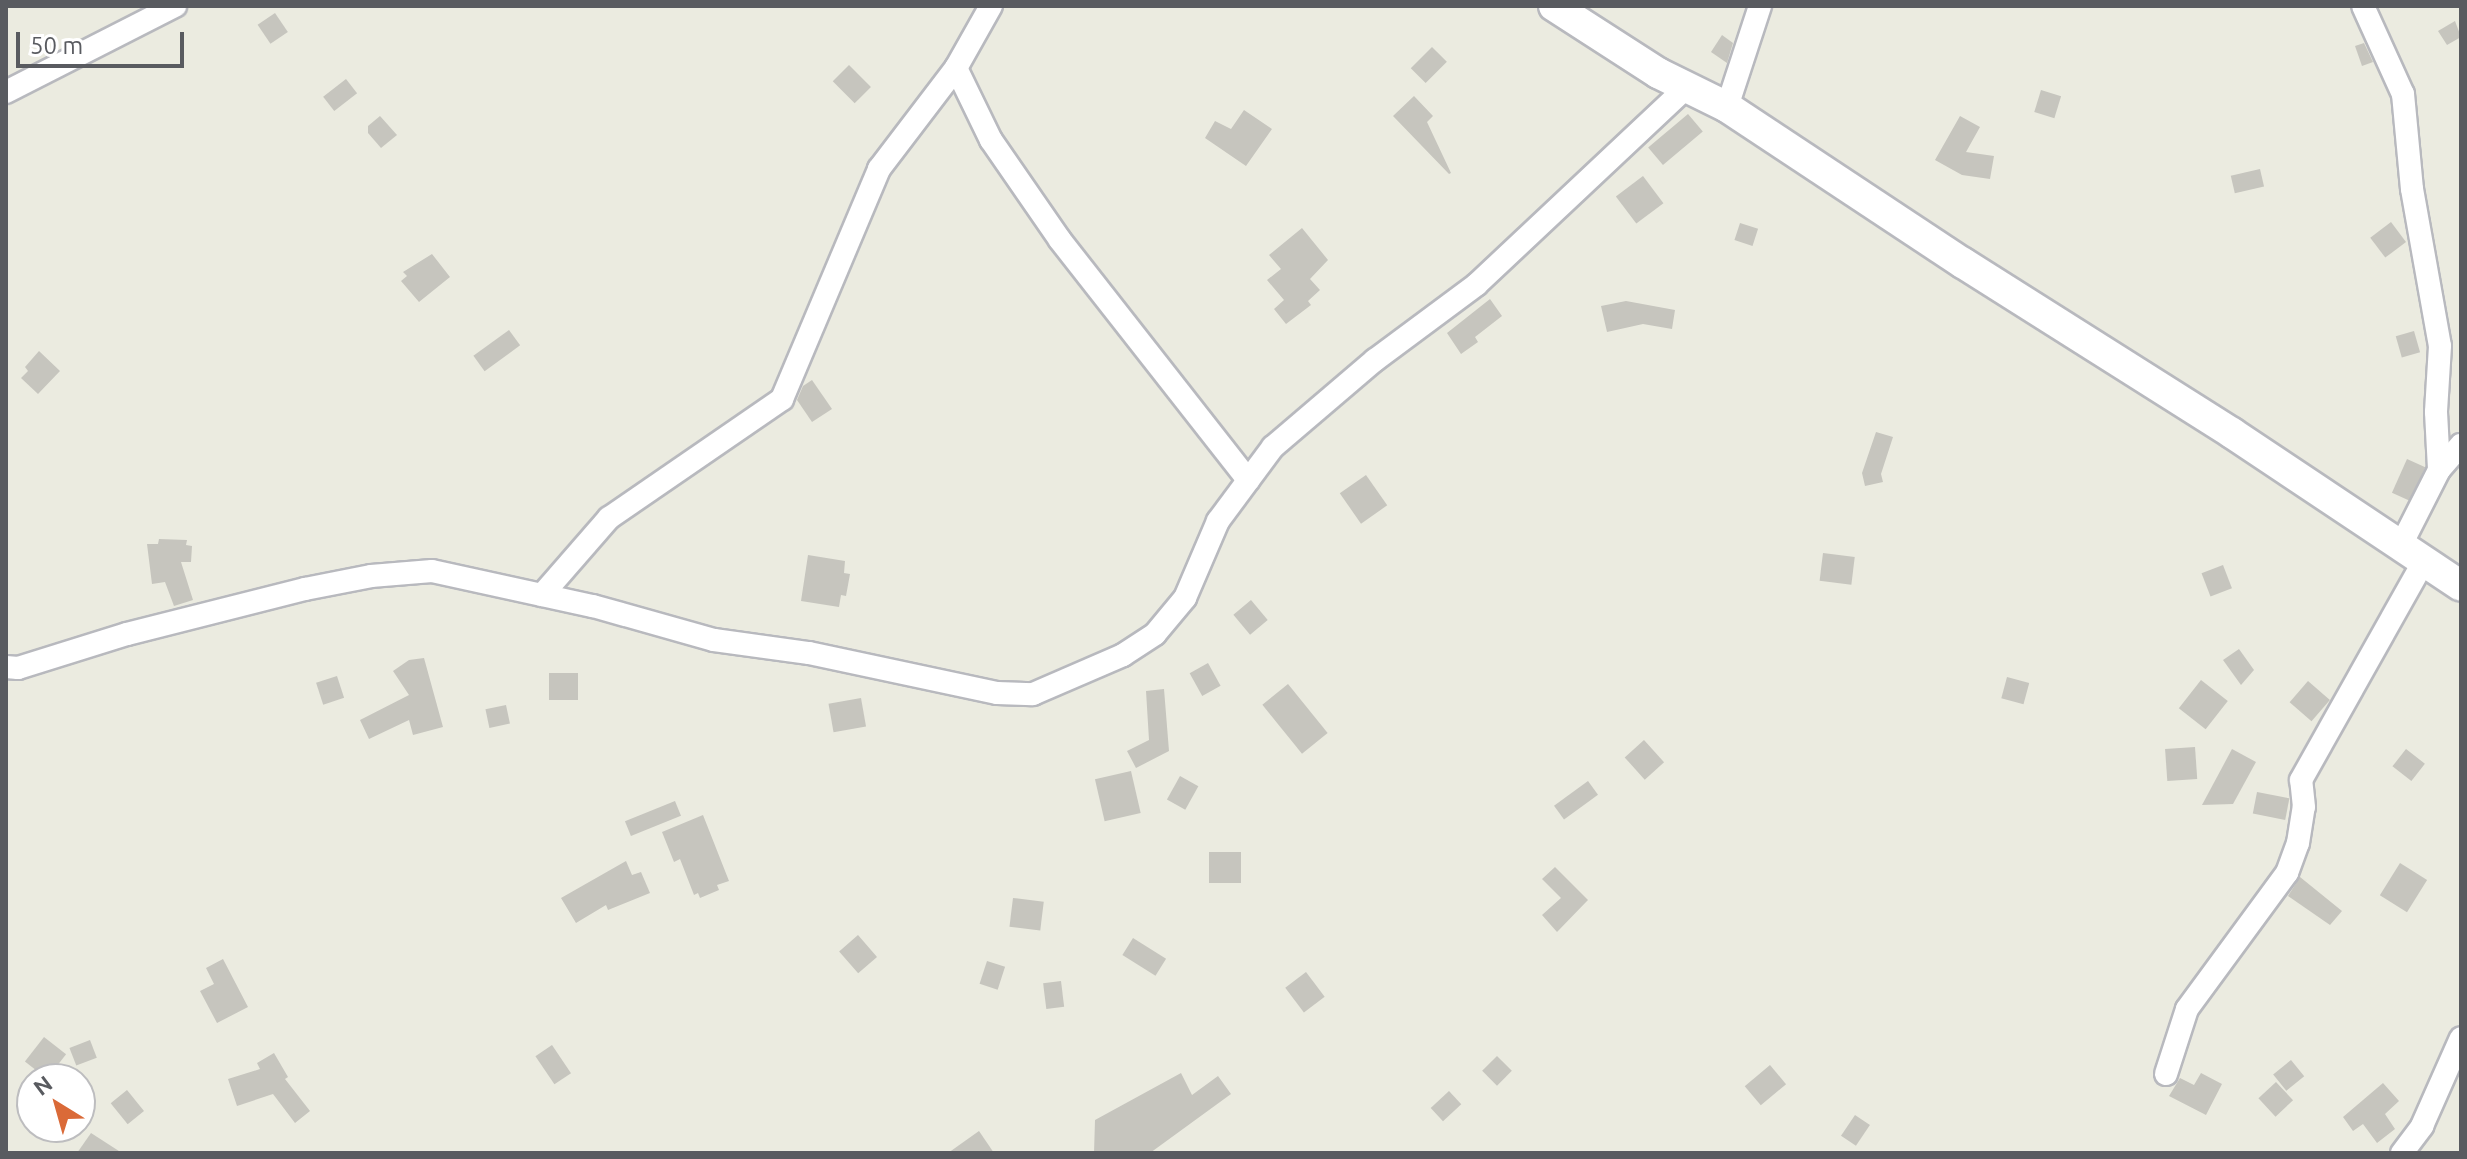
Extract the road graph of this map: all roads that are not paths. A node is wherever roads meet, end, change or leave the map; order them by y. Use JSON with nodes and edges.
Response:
{"nodes":[{"id":1,"x":175,"y":6,"type":"edge"},
{"id":2,"x":991,"y":6,"type":"edge"},
{"id":3,"x":1554,"y":6,"type":"edge"},
{"id":4,"x":1760,"y":6,"type":"edge"},
{"id":5,"x":2363,"y":6,"type":"edge"},
{"id":6,"x":956,"y":68,"type":"junction"},
{"id":7,"x":1688,"y":86,"type":"junction"},
{"id":8,"x":6,"y":92,"type":"edge"},
{"id":9,"x":1727,"y":107,"type":"junction"},
{"id":10,"x":2461,"y":445,"type":"edge"},
{"id":11,"x":2439,"y":470,"type":"junction"},
{"id":12,"x":1248,"y":480,"type":"junction"},
{"id":13,"x":2412,"y":555,"type":"junction"},
{"id":14,"x":2461,"y":586,"type":"edge"},
{"id":15,"x":542,"y":595,"type":"junction"},
{"id":16,"x":6,"y":667,"type":"edge"},
{"id":17,"x":2461,"y":1038,"type":"edge"},
{"id":18,"x":2166,"y":1074,"type":"dead end"},
{"id":19,"x":2402,"y":1153,"type":"edge"}],
"edges":[{"from":1,"to":8,"type":"street"},
{"from":2,"to":6,"type":"street"},
{"from":3,"to":7,"type":"street"},
{"from":4,"to":9,"type":"street"},
{"from":5,"to":11,"type":"street"},
{"from":6,"to":12,"type":"street"},
{"from":6,"to":15,"type":"street"},
{"from":7,"to":9,"type":"street"},
{"from":7,"to":12,"type":"street"},
{"from":9,"to":13,"type":"street"},
{"from":10,"to":11,"type":"street"},
{"from":11,"to":13,"type":"street"},
{"from":12,"to":15,"type":"street"},
{"from":13,"to":14,"type":"street"},
{"from":13,"to":18,"type":"street"},
{"from":15,"to":16,"type":"street"},
{"from":17,"to":19,"type":"street"}]}
